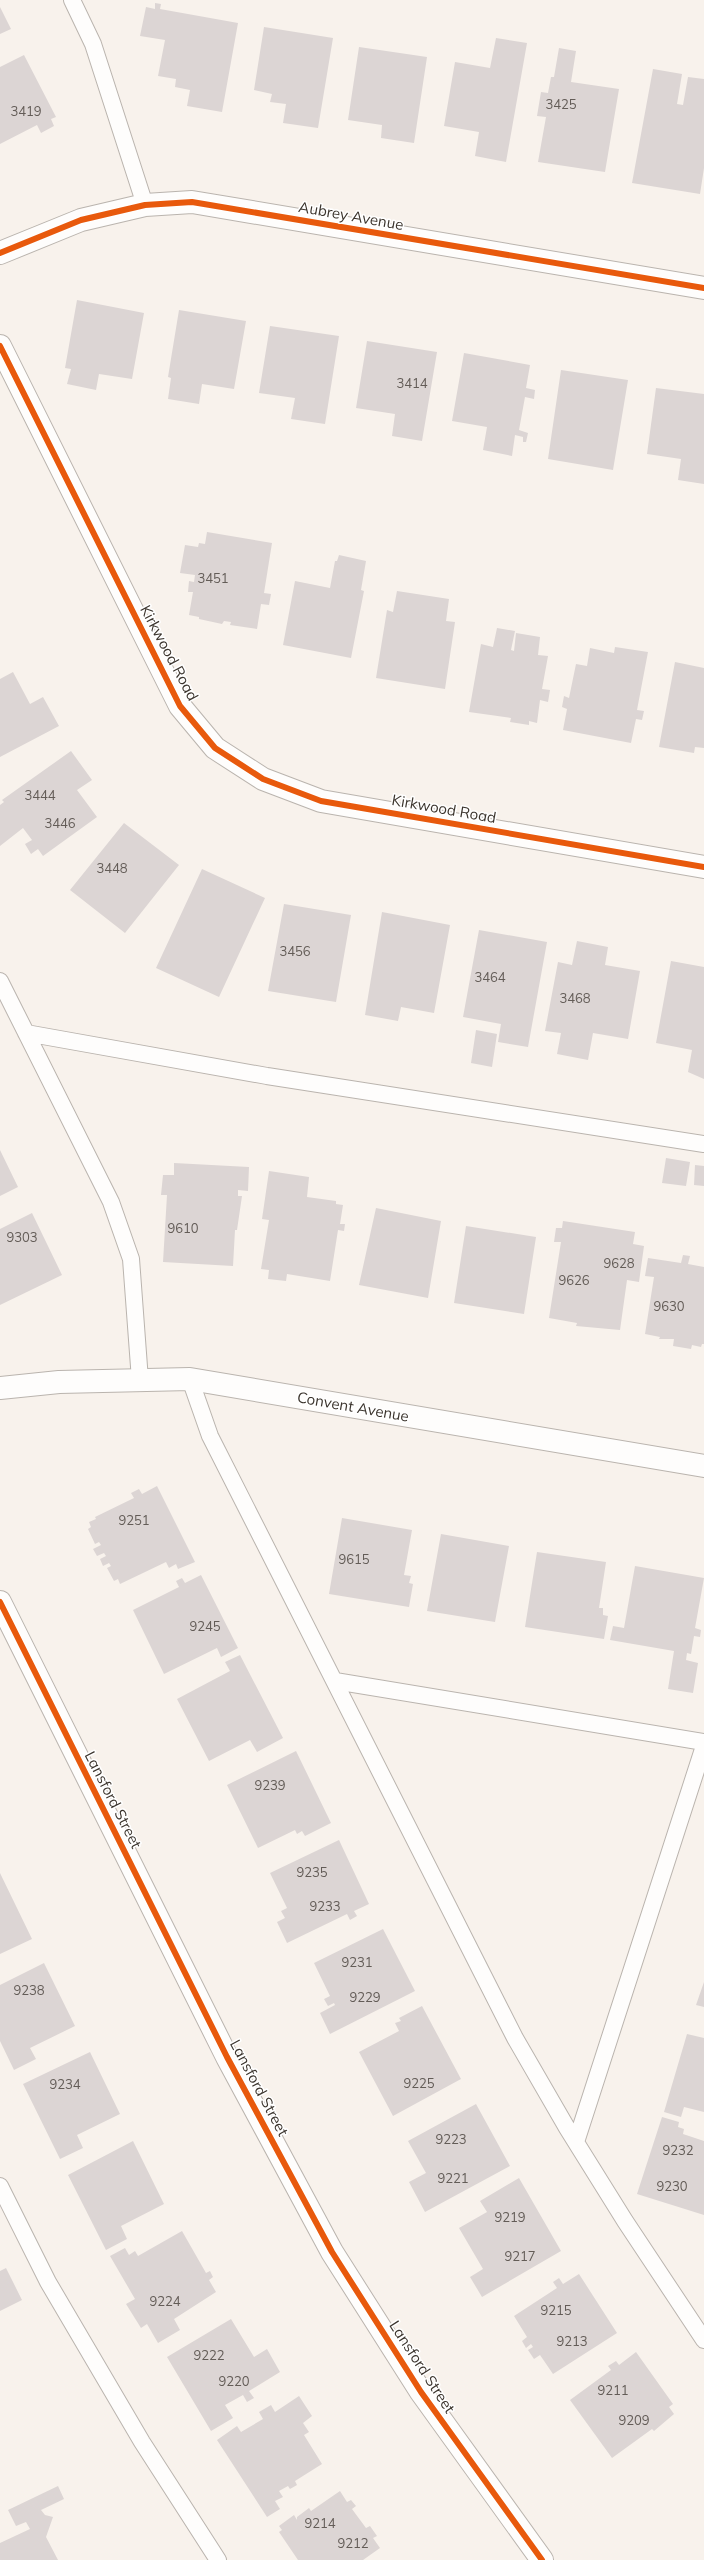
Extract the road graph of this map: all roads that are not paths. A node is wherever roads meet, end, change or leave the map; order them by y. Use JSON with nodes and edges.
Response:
{"nodes":[{"id":1,"x":72,"y":0,"type":"edge"},
{"id":2,"x":145,"y":205,"type":"junction"},
{"id":3,"x":0,"y":253,"type":"edge"},
{"id":4,"x":704,"y":288,"type":"edge"},
{"id":5,"x":0,"y":346,"type":"edge"},
{"id":6,"x":704,"y":867,"type":"edge"},
{"id":7,"x":0,"y":981,"type":"edge"},
{"id":8,"x":26,"y":1032,"type":"junction"},
{"id":9,"x":704,"y":1144,"type":"edge"},
{"id":10,"x":190,"y":1379,"type":"junction"},
{"id":11,"x":140,"y":1380,"type":"junction"},
{"id":12,"x":0,"y":1388,"type":"edge"},
{"id":13,"x":704,"y":1466,"type":"edge"},
{"id":14,"x":0,"y":1602,"type":"edge"},
{"id":15,"x":335,"y":1681,"type":"junction"},
{"id":16,"x":704,"y":1742,"type":"edge"},
{"id":17,"x":704,"y":1746,"type":"edge"},
{"id":18,"x":576,"y":2142,"type":"junction"},
{"id":19,"x":0,"y":2186,"type":"edge"},
{"id":20,"x":704,"y":2340,"type":"edge"},
{"id":21,"x":218,"y":2560,"type":"edge"},
{"id":22,"x":542,"y":2560,"type":"edge"}],
"edges":[{"from":1,"to":2,"type":"lane"},
{"from":2,"to":3,"type":"street","name":"Aubrey Avenue"},
{"from":2,"to":4,"type":"street","name":"Aubrey Avenue"},
{"from":5,"to":6,"type":"street","name":"Kirkwood Road"},
{"from":7,"to":8,"type":"lane"},
{"from":8,"to":9,"type":"lane"},
{"from":8,"to":11,"type":"lane"},
{"from":10,"to":11,"type":"street","name":"Convent Avenue"},
{"from":10,"to":13,"type":"street","name":"Convent Avenue"},
{"from":10,"to":15,"type":"lane"},
{"from":11,"to":12,"type":"street","name":"Convent Avenue"},
{"from":14,"to":22,"type":"street","name":"Lansford Street"},
{"from":15,"to":16,"type":"lane"},
{"from":15,"to":18,"type":"lane"},
{"from":17,"to":18,"type":"lane"},
{"from":18,"to":20,"type":"lane"},
{"from":19,"to":21,"type":"lane"}]}
